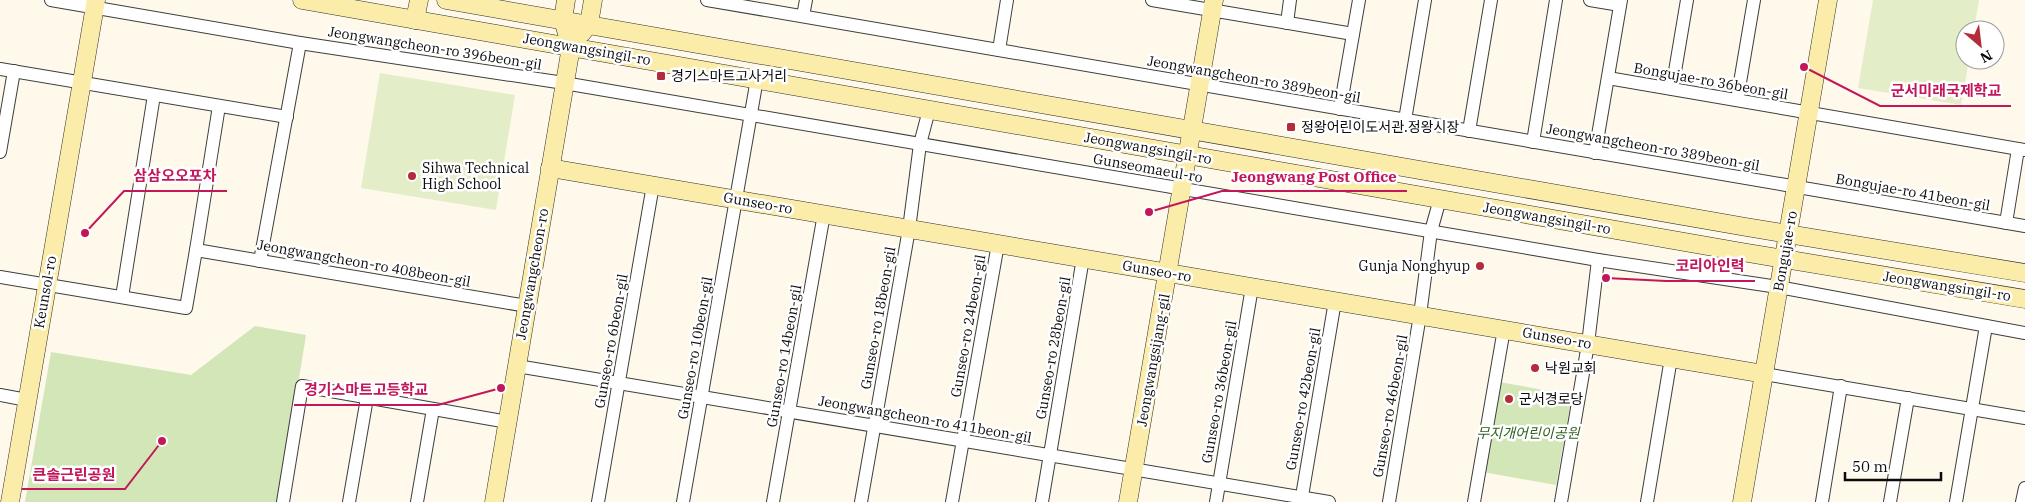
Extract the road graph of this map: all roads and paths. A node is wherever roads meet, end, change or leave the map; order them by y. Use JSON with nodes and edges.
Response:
{"nodes":[{"id":1,"x":51,"y":0,"type":"edge"},
{"id":2,"x":302,"y":0,"type":"edge"},
{"id":3,"x":419,"y":0,"type":"edge"},
{"id":4,"x":446,"y":0,"type":"edge"},
{"id":5,"x":566,"y":0,"type":"edge"},
{"id":6,"x":593,"y":0,"type":"edge"},
{"id":7,"x":707,"y":0,"type":"edge"},
{"id":8,"x":806,"y":0,"type":"edge"},
{"id":9,"x":1007,"y":0,"type":"edge"},
{"id":10,"x":1152,"y":0,"type":"edge"},
{"id":11,"x":1290,"y":0,"type":"edge"},
{"id":12,"x":1359,"y":0,"type":"edge"},
{"id":13,"x":1425,"y":0,"type":"edge"},
{"id":14,"x":1491,"y":0,"type":"edge"},
{"id":15,"x":1556,"y":0,"type":"edge"},
{"id":16,"x":1590,"y":0,"type":"edge"},
{"id":17,"x":1686,"y":0,"type":"edge"},
{"id":18,"x":1754,"y":0,"type":"edge"},
{"id":19,"x":1828,"y":0,"type":"edge"},
{"id":20,"x":1621,"y":3,"type":"edge"},
{"id":21,"x":95,"y":4,"type":"edge"},
{"id":22,"x":1214,"y":5,"type":"edge"},
{"id":23,"x":803,"y":16,"type":"junction"},
{"id":24,"x":415,"y":20,"type":"junction"},
{"id":25,"x":563,"y":20,"type":"junction"},
{"id":26,"x":1286,"y":23,"type":"junction"},
{"id":27,"x":589,"y":24,"type":"junction"},
{"id":28,"x":1353,"y":34,"type":"junction"},
{"id":29,"x":300,"y":43,"type":"junction"},
{"id":30,"x":570,"y":47,"type":"junction"},
{"id":31,"x":999,"y":50,"type":"junction"},
{"id":32,"x":0,"y":69,"type":"edge"},
{"id":33,"x":14,"y":71,"type":"junction"},
{"id":34,"x":1608,"y":78,"type":"junction"},
{"id":35,"x":756,"y":79,"type":"junction"},
{"id":36,"x":81,"y":83,"type":"junction"},
{"id":37,"x":564,"y":83,"type":"junction"},
{"id":38,"x":1200,"y":85,"type":"junction"},
{"id":39,"x":1672,"y":89,"type":"junction"},
{"id":40,"x":154,"y":95,"type":"junction"},
{"id":41,"x":1737,"y":100,"type":"junction"},
{"id":42,"x":219,"y":106,"type":"junction"},
{"id":43,"x":1340,"y":109,"type":"junction"},
{"id":44,"x":929,"y":110,"type":"junction"},
{"id":45,"x":1809,"y":113,"type":"junction"},
{"id":46,"x":750,"y":115,"type":"junction"},
{"id":47,"x":287,"y":118,"type":"junction"},
{"id":48,"x":1405,"y":120,"type":"junction"},
{"id":49,"x":1192,"y":130,"type":"junction"},
{"id":50,"x":1469,"y":131,"type":"junction"},
{"id":51,"x":1533,"y":142,"type":"junction"},
{"id":52,"x":920,"y":144,"type":"junction"},
{"id":53,"x":2022,"y":149,"type":"edge"},
{"id":54,"x":0,"y":152,"type":"edge"},
{"id":55,"x":1595,"y":152,"type":"junction"},
{"id":56,"x":1188,"y":155,"type":"junction"},
{"id":57,"x":550,"y":168,"type":"junction"},
{"id":58,"x":653,"y":186,"type":"junction"},
{"id":59,"x":1796,"y":187,"type":"junction"},
{"id":60,"x":1182,"y":189,"type":"junction"},
{"id":61,"x":1440,"y":199,"type":"junction"},
{"id":62,"x":736,"y":200,"type":"junction"},
{"id":63,"x":824,"y":214,"type":"junction"},
{"id":64,"x":2006,"y":223,"type":"junction"},
{"id":65,"x":2025,"y":226,"type":"edge"},
{"id":66,"x":909,"y":229,"type":"junction"},
{"id":67,"x":1430,"y":231,"type":"junction"},
{"id":68,"x":1788,"y":234,"type":"junction"},
{"id":69,"x":998,"y":244,"type":"junction"},
{"id":70,"x":196,"y":250,"type":"junction"},
{"id":71,"x":1084,"y":258,"type":"junction"},
{"id":72,"x":1784,"y":258,"type":"junction"},
{"id":73,"x":1598,"y":260,"type":"junction"},
{"id":74,"x":260,"y":261,"type":"junction"},
{"id":75,"x":1168,"y":273,"type":"junction"},
{"id":76,"x":2025,"y":274,"type":"edge"},
{"id":77,"x":0,"y":277,"type":"edge"},
{"id":78,"x":46,"y":285,"type":"junction"},
{"id":79,"x":1252,"y":287,"type":"junction"},
{"id":80,"x":1778,"y":287,"type":"junction"},
{"id":81,"x":122,"y":297,"type":"junction"},
{"id":82,"x":2025,"y":299,"type":"edge"},
{"id":83,"x":1335,"y":301,"type":"junction"},
{"id":84,"x":527,"y":306,"type":"junction"},
{"id":85,"x":1420,"y":315,"type":"junction"},
{"id":86,"x":1986,"y":326,"type":"junction"},
{"id":87,"x":1504,"y":330,"type":"junction"},
{"id":88,"x":2025,"y":333,"type":"edge"},
{"id":89,"x":1588,"y":344,"type":"junction"},
{"id":90,"x":1671,"y":358,"type":"junction"},
{"id":91,"x":517,"y":366,"type":"junction"},
{"id":92,"x":1764,"y":374,"type":"junction"},
{"id":93,"x":619,"y":383,"type":"junction"},
{"id":94,"x":1840,"y":386,"type":"junction"},
{"id":95,"x":0,"y":395,"type":"edge"},
{"id":96,"x":702,"y":397,"type":"junction"},
{"id":97,"x":367,"y":398,"type":"junction"},
{"id":98,"x":1908,"y":398,"type":"junction"},
{"id":99,"x":27,"y":400,"type":"junction"},
{"id":100,"x":432,"y":409,"type":"junction"},
{"id":101,"x":1972,"y":409,"type":"junction"},
{"id":102,"x":790,"y":412,"type":"junction"},
{"id":103,"x":2025,"y":418,"type":"edge"},
{"id":104,"x":508,"y":422,"type":"junction"},
{"id":105,"x":874,"y":426,"type":"junction"},
{"id":106,"x":963,"y":441,"type":"junction"},
{"id":107,"x":1050,"y":455,"type":"junction"},
{"id":108,"x":1134,"y":469,"type":"junction"},
{"id":109,"x":1219,"y":484,"type":"junction"},
{"id":110,"x":2025,"y":488,"type":"edge"},
{"id":111,"x":1301,"y":500,"type":"edge"},
{"id":112,"x":10,"y":502,"type":"edge"},
{"id":113,"x":283,"y":502,"type":"edge"},
{"id":114,"x":349,"y":502,"type":"edge"},
{"id":115,"x":417,"y":502,"type":"edge"},
{"id":116,"x":494,"y":502,"type":"edge"},
{"id":117,"x":598,"y":502,"type":"edge"},
{"id":118,"x":684,"y":502,"type":"edge"},
{"id":119,"x":773,"y":502,"type":"edge"},
{"id":120,"x":861,"y":502,"type":"edge"},
{"id":121,"x":952,"y":502,"type":"edge"},
{"id":122,"x":1042,"y":502,"type":"edge"},
{"id":123,"x":1128,"y":502,"type":"edge"},
{"id":124,"x":1216,"y":502,"type":"edge"},
{"id":125,"x":1329,"y":502,"type":"edge"},
{"id":126,"x":1389,"y":502,"type":"edge"},
{"id":127,"x":1474,"y":502,"type":"edge"},
{"id":128,"x":1561,"y":502,"type":"edge"},
{"id":129,"x":1647,"y":502,"type":"edge"},
{"id":130,"x":1742,"y":502,"type":"edge"},
{"id":131,"x":1822,"y":502,"type":"edge"},
{"id":132,"x":1890,"y":502,"type":"edge"},
{"id":133,"x":1956,"y":502,"type":"edge"},
{"id":134,"x":2022,"y":502,"type":"edge"}],
"edges":[{"from":1,"to":21,"type":"street","name":"Jeongwangcheon-ro 396beon-gil"},
{"from":2,"to":24,"type":"street","name":"Jeongwangsingil-ro"},
{"from":3,"to":24,"type":"street"},
{"from":4,"to":25,"type":"street","name":"Jeongwangsingil-ro"},
{"from":5,"to":25,"type":"street","name":"Jeongwangcheon-ro"},
{"from":6,"to":27,"type":"street"},
{"from":7,"to":23,"type":"street","name":"Jeongwangcheon-ro 389beon-gil"},
{"from":8,"to":23,"type":"street"},
{"from":9,"to":31,"type":"street"},
{"from":10,"to":22,"type":"street"},
{"from":11,"to":26,"type":"street"},
{"from":12,"to":28,"type":"street"},
{"from":13,"to":48,"type":"street"},
{"from":14,"to":50,"type":"street"},
{"from":15,"to":51,"type":"street"},
{"from":16,"to":20,"type":"street"},
{"from":17,"to":39,"type":"street"},
{"from":18,"to":41,"type":"street"},
{"from":19,"to":45,"type":"street","name":"Bongujae-ro"},
{"from":20,"to":34,"type":"street"},
{"from":21,"to":29,"type":"street","name":"Jeongwangcheon-ro 396beon-gil"},
{"from":21,"to":36,"type":"street","name":"Keunsol-ro"},
{"from":22,"to":26,"type":"street"},
{"from":22,"to":38,"type":"street","name":"Jeongwangsijang-gil"},
{"from":23,"to":31,"type":"street","name":"Jeongwangcheon-ro 389beon-gil"},
{"from":24,"to":30,"type":"street","name":"Jeongwangsingil-ro"},
{"from":25,"to":27,"type":"street","name":"Jeongwangsingil-ro"},
{"from":25,"to":30,"type":"street","name":"Jeongwangcheon-ro"},
{"from":26,"to":28,"type":"street"},
{"from":27,"to":30,"type":"street"},
{"from":27,"to":49,"type":"street","name":"Jeongwangsingil-ro"},
{"from":28,"to":43,"type":"street"},
{"from":29,"to":37,"type":"street","name":"Jeongwangcheon-ro 396beon-gil"},
{"from":29,"to":47,"type":"street"},
{"from":30,"to":35,"type":"street","name":"Jeongwangsingil-ro"},
{"from":30,"to":37,"type":"street","name":"Jeongwangcheon-ro"},
{"from":31,"to":38,"type":"street","name":"Jeongwangcheon-ro 389beon-gil"},
{"from":32,"to":33,"type":"street"},
{"from":33,"to":36,"type":"street"},
{"from":33,"to":54,"type":"street"},
{"from":34,"to":39,"type":"street","name":"Bongujae-ro 36beon-gil"},
{"from":34,"to":55,"type":"street"},
{"from":35,"to":44,"type":"street","name":"Jeongwangsingil-ro"},
{"from":35,"to":46,"type":"street"},
{"from":36,"to":40,"type":"street"},
{"from":36,"to":78,"type":"street","name":"Keunsol-ro"},
{"from":37,"to":46,"type":"street","name":"Gunseomaeul-ro"},
{"from":37,"to":57,"type":"street","name":"Jeongwangcheon-ro"},
{"from":38,"to":43,"type":"street","name":"Jeongwangcheon-ro 389beon-gil"},
{"from":38,"to":49,"type":"street","name":"Jeongwangsijang-gil"},
{"from":39,"to":41,"type":"street","name":"Bongujae-ro 36beon-gil"},
{"from":40,"to":42,"type":"street"},
{"from":40,"to":81,"type":"street"},
{"from":41,"to":45,"type":"street","name":"Bongujae-ro 36beon-gil"},
{"from":42,"to":47,"type":"street"},
{"from":42,"to":70,"type":"street"},
{"from":43,"to":48,"type":"street","name":"Jeongwangcheon-ro 389beon-gil"},
{"from":44,"to":52,"type":"street"},
{"from":44,"to":56,"type":"street","name":"Jeongwangsingil-ro"},
{"from":45,"to":53,"type":"street","name":"Bongujae-ro 36beon-gil"},
{"from":45,"to":59,"type":"street","name":"Bongujae-ro"},
{"from":46,"to":52,"type":"street","name":"Gunseomaeul-ro"},
{"from":46,"to":62,"type":"street"},
{"from":47,"to":74,"type":"street"},
{"from":48,"to":50,"type":"street","name":"Jeongwangcheon-ro 389beon-gil"},
{"from":49,"to":56,"type":"street","name":"Jeongwangsijang-gil"},
{"from":49,"to":68,"type":"street","name":"Jeongwangsingil-ro"},
{"from":50,"to":51,"type":"street","name":"Jeongwangcheon-ro 389beon-gil"},
{"from":51,"to":55,"type":"street","name":"Jeongwangcheon-ro 389beon-gil"},
{"from":52,"to":60,"type":"street","name":"Gunseomaeul-ro"},
{"from":52,"to":66,"type":"street"},
{"from":53,"to":64,"type":"street"},
{"from":55,"to":59,"type":"street","name":"Jeongwangcheon-ro 389beon-gil"},
{"from":56,"to":60,"type":"street","name":"Jeongwangsijang-gil"},
{"from":56,"to":61,"type":"street","name":"Jeongwangsingil-ro"},
{"from":57,"to":58,"type":"street","name":"Gunseo-ro"},
{"from":57,"to":84,"type":"street","name":"Jeongwangcheon-ro"},
{"from":58,"to":62,"type":"street","name":"Gunseo-ro"},
{"from":58,"to":93,"type":"street","name":"Gunseo-ro 6beon-gil"},
{"from":59,"to":64,"type":"street","name":"Bongujae-ro 41beon-gil"},
{"from":59,"to":68,"type":"street","name":"Bongujae-ro"},
{"from":60,"to":67,"type":"street","name":"Gunseomaeul-ro"},
{"from":60,"to":75,"type":"street","name":"Jeongwangsijang-gil"},
{"from":61,"to":67,"type":"street"},
{"from":61,"to":72,"type":"street","name":"Jeongwangsingil-ro"},
{"from":62,"to":63,"type":"street","name":"Gunseo-ro"},
{"from":62,"to":96,"type":"street","name":"Gunseo-ro 10beon-gil"},
{"from":63,"to":66,"type":"street","name":"Gunseo-ro"},
{"from":63,"to":102,"type":"street","name":"Gunseo-ro 14beon-gil"},
{"from":64,"to":65,"type":"street","name":"Bongujae-ro 41beon-gil"},
{"from":66,"to":69,"type":"street","name":"Gunseo-ro"},
{"from":66,"to":105,"type":"street","name":"Gunseo-ro 18beon-gil"},
{"from":67,"to":73,"type":"street","name":"Gunseomaeul-ro"},
{"from":67,"to":85,"type":"street"},
{"from":68,"to":72,"type":"street","name":"Bongujae-ro"},
{"from":68,"to":76,"type":"street","name":"Jeongwangsingil-ro"},
{"from":69,"to":71,"type":"street","name":"Gunseo-ro"},
{"from":69,"to":106,"type":"street","name":"Gunseo-ro 24beon-gil"},
{"from":70,"to":74,"type":"street","name":"Jeongwangcheon-ro 408beon-gil"},
{"from":70,"to":81,"type":"street"},
{"from":71,"to":75,"type":"street","name":"Gunseo-ro"},
{"from":71,"to":107,"type":"street","name":"Gunseo-ro 28beon-gil"},
{"from":72,"to":80,"type":"street","name":"Bongujae-ro"},
{"from":72,"to":82,"type":"street","name":"Jeongwangsingil-ro"},
{"from":73,"to":80,"type":"street","name":"Gunseomaeul-ro"},
{"from":73,"to":89,"type":"street"},
{"from":74,"to":84,"type":"street","name":"Jeongwangcheon-ro 408beon-gil"},
{"from":75,"to":79,"type":"street","name":"Gunseo-ro"},
{"from":75,"to":108,"type":"street","name":"Jeongwangsijang-gil"},
{"from":77,"to":78,"type":"street"},
{"from":78,"to":81,"type":"street"},
{"from":78,"to":99,"type":"street","name":"Keunsol-ro"},
{"from":79,"to":83,"type":"street","name":"Gunseo-ro"},
{"from":79,"to":109,"type":"street","name":"Gunseo-ro 36beon-gil"},
{"from":80,"to":86,"type":"street","name":"Gunseomaeul-ro"},
{"from":80,"to":92,"type":"street","name":"Bongujae-ro"},
{"from":83,"to":85,"type":"street","name":"Gunseo-ro"},
{"from":83,"to":111,"type":"street","name":"Gunseo-ro 42beon-gil"},
{"from":84,"to":91,"type":"street","name":"Jeongwangcheon-ro"},
{"from":85,"to":87,"type":"street","name":"Gunseo-ro"},
{"from":85,"to":126,"type":"street","name":"Gunseo-ro 46beon-gil"},
{"from":86,"to":88,"type":"street","name":"Gunseomaeul-ro"},
{"from":86,"to":101,"type":"street"},
{"from":87,"to":89,"type":"street","name":"Gunseo-ro"},
{"from":87,"to":127,"type":"street"},
{"from":89,"to":90,"type":"street","name":"Gunseo-ro"},
{"from":89,"to":128,"type":"street"},
{"from":90,"to":92,"type":"street","name":"Gunseo-ro"},
{"from":90,"to":129,"type":"street"},
{"from":91,"to":93,"type":"street","name":"Jeongwangcheon-ro 411beon-gil"},
{"from":91,"to":104,"type":"street","name":"Jeongwangcheon-ro"},
{"from":92,"to":94,"type":"street"},
{"from":92,"to":130,"type":"street","name":"Bongujae-ro"},
{"from":93,"to":96,"type":"street","name":"Jeongwangcheon-ro 411beon-gil"},
{"from":93,"to":117,"type":"street","name":"Gunseo-ro 6beon-gil"},
{"from":94,"to":98,"type":"street"},
{"from":94,"to":131,"type":"street"},
{"from":95,"to":99,"type":"street"},
{"from":96,"to":102,"type":"street","name":"Jeongwangcheon-ro 411beon-gil"},
{"from":96,"to":118,"type":"street","name":"Gunseo-ro 10beon-gil"},
{"from":97,"to":100,"type":"street"},
{"from":97,"to":113,"type":"street"},
{"from":97,"to":114,"type":"street"},
{"from":98,"to":101,"type":"street"},
{"from":98,"to":132,"type":"street"},
{"from":99,"to":112,"type":"street","name":"Keunsol-ro"},
{"from":100,"to":104,"type":"street"},
{"from":100,"to":115,"type":"street"},
{"from":101,"to":103,"type":"street"},
{"from":101,"to":133,"type":"street"},
{"from":102,"to":105,"type":"street","name":"Jeongwangcheon-ro 411beon-gil"},
{"from":102,"to":119,"type":"street","name":"Gunseo-ro 14beon-gil"},
{"from":104,"to":116,"type":"street","name":"Jeongwangcheon-ro"},
{"from":105,"to":106,"type":"street","name":"Jeongwangcheon-ro 411beon-gil"},
{"from":105,"to":120,"type":"street","name":"Gunseo-ro 18beon-gil"},
{"from":106,"to":107,"type":"street","name":"Jeongwangcheon-ro 411beon-gil"},
{"from":106,"to":121,"type":"street","name":"Gunseo-ro 24beon-gil"},
{"from":107,"to":108,"type":"street","name":"Jeongwangcheon-ro 411beon-gil"},
{"from":107,"to":122,"type":"street","name":"Gunseo-ro 28beon-gil"},
{"from":108,"to":109,"type":"street","name":"Jeongwangcheon-ro 411beon-gil"},
{"from":108,"to":123,"type":"street","name":"Jeongwangsijang-gil"},
{"from":109,"to":111,"type":"street","name":"Jeongwangcheon-ro 411beon-gil"},
{"from":109,"to":124,"type":"street","name":"Gunseo-ro 36beon-gil"},
{"from":110,"to":134,"type":"street"},
{"from":111,"to":125,"type":"street","name":"Jeongwangcheon-ro 411beon-gil"}]}
